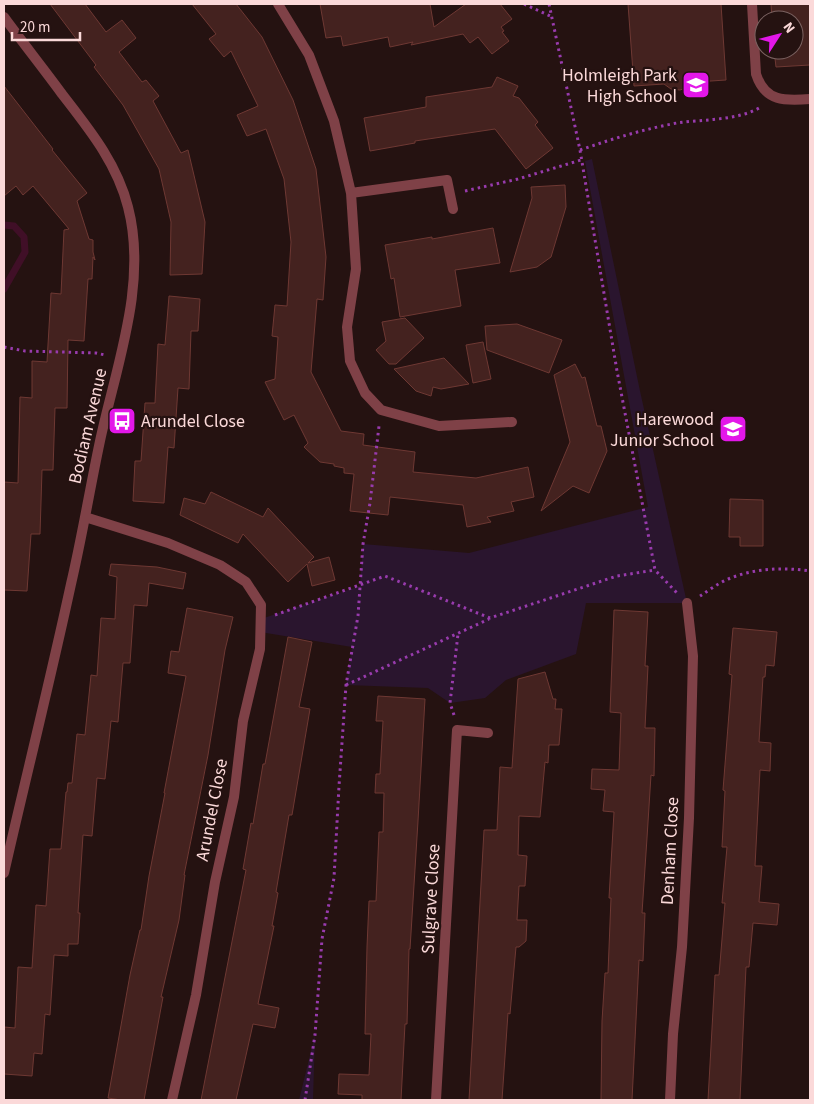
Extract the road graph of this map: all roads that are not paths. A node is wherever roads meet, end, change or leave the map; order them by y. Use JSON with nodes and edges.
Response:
{"nodes":[{"id":1,"x":278,"y":4,"type":"edge"},
{"id":2,"x":752,"y":4,"type":"edge"},
{"id":3,"x":4,"y":17,"type":"edge"},
{"id":4,"x":810,"y":99,"type":"edge"},
{"id":5,"x":351,"y":193,"type":"junction"},
{"id":6,"x":453,"y":209,"type":"dead end"},
{"id":7,"x":512,"y":422,"type":"dead end"},
{"id":8,"x":85,"y":517,"type":"junction"},
{"id":9,"x":687,"y":603,"type":"road end"},
{"id":10,"x":488,"y":733,"type":"dead end"},
{"id":11,"x":4,"y":873,"type":"edge"},
{"id":12,"x":172,"y":1100,"type":"edge"},
{"id":13,"x":436,"y":1100,"type":"edge"},
{"id":14,"x":670,"y":1100,"type":"edge"}],
"edges":[{"from":1,"to":5,"type":"street"},
{"from":2,"to":4,"type":"street"},
{"from":3,"to":8,"type":"street","name":"Bodiam Avenue"},
{"from":5,"to":6,"type":"street"},
{"from":5,"to":7,"type":"street"},
{"from":8,"to":11,"type":"street","name":"Bodiam Avenue"},
{"from":8,"to":12,"type":"street","name":"Arundel Close"},
{"from":9,"to":14,"type":"street","name":"Denham Close"},
{"from":10,"to":13,"type":"street","name":"Sulgrave Close"}]}
